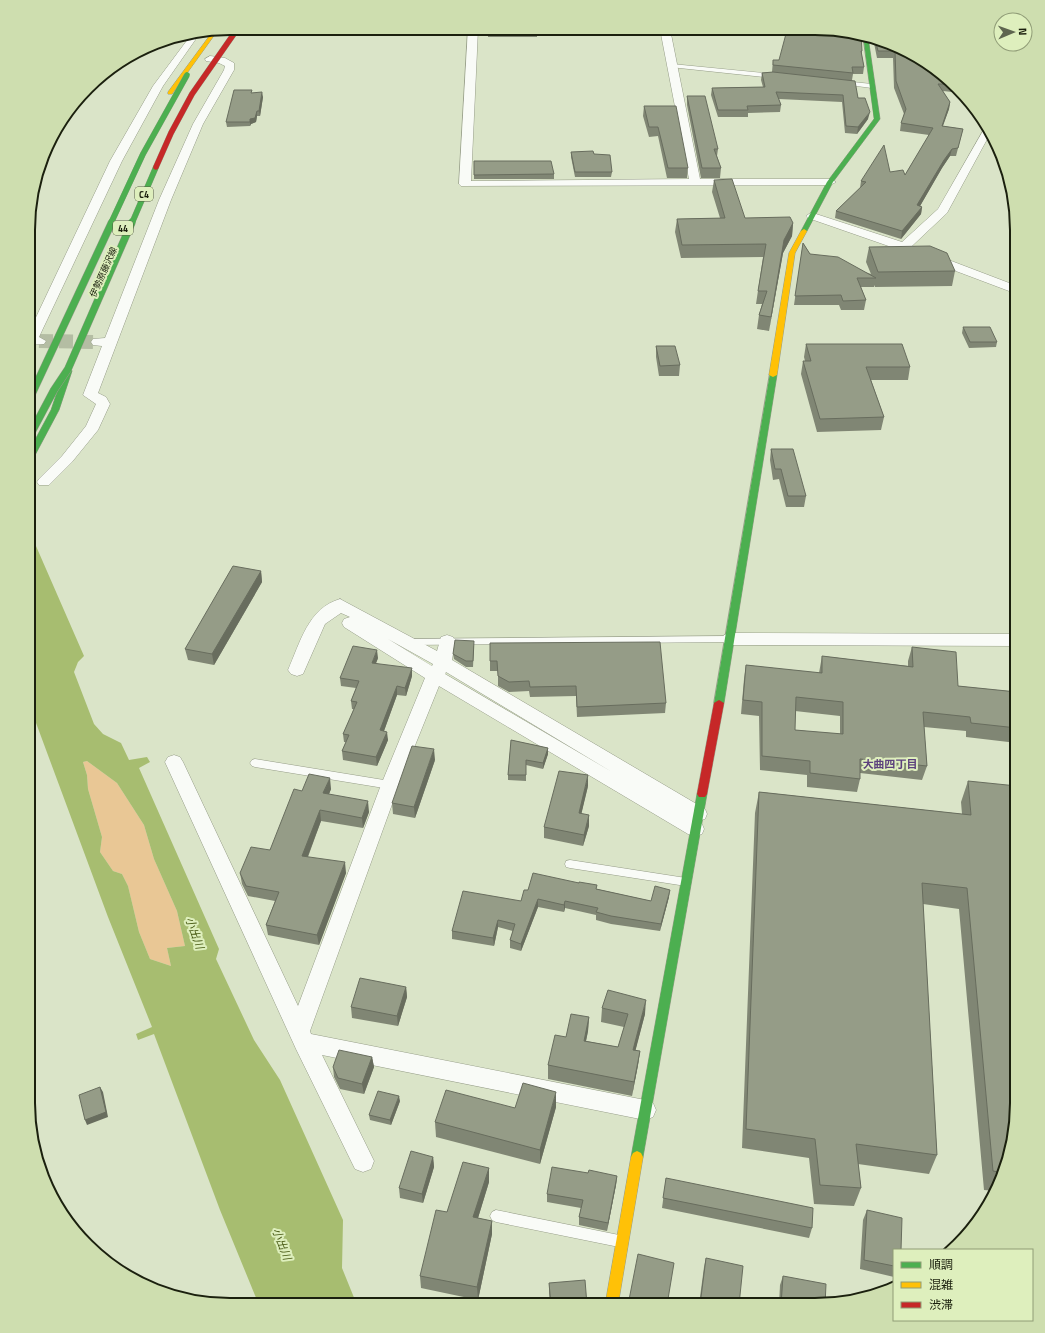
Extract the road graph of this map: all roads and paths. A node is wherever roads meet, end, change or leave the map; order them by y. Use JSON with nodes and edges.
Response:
{"nodes":[{"id":1,"x":217,"y":35,"type":"edge"},
{"id":2,"x":228,"y":35,"type":"edge"},
{"id":3,"x":233,"y":35,"type":"edge"},
{"id":4,"x":473,"y":35,"type":"edge"},
{"id":5,"x":666,"y":35,"type":"edge"},
{"id":6,"x":212,"y":36,"type":"edge"},
{"id":7,"x":192,"y":39,"type":"edge"},
{"id":8,"x":866,"y":42,"type":"edge"},
{"id":9,"x":210,"y":59,"type":"junction"},
{"id":10,"x":672,"y":66,"type":"junction"},
{"id":11,"x":780,"y":77,"type":"edge"},
{"id":12,"x":834,"y":82,"type":"edge"},
{"id":13,"x":872,"y":86,"type":"junction"},
{"id":14,"x":985,"y":134,"type":"edge"},
{"id":15,"x":695,"y":182,"type":"junction"},
{"id":16,"x":830,"y":182,"type":"junction"},
{"id":17,"x":812,"y":216,"type":"junction"},
{"id":18,"x":904,"y":247,"type":"junction"},
{"id":19,"x":1010,"y":287,"type":"edge"},
{"id":20,"x":35,"y":333,"type":"edge"},
{"id":21,"x":35,"y":341,"type":"edge"},
{"id":22,"x":39,"y":341,"type":"tunnel mouth"},
{"id":23,"x":35,"y":368,"type":"edge"},
{"id":24,"x":68,"y":369,"type":"junction"},
{"id":25,"x":35,"y":387,"type":"edge"},
{"id":26,"x":35,"y":425,"type":"edge"},
{"id":27,"x":35,"y":426,"type":"edge"},
{"id":28,"x":35,"y":448,"type":"edge"},
{"id":29,"x":44,"y":482,"type":"dead end"},
{"id":30,"x":331,"y":611,"type":"junction"},
{"id":31,"x":730,"y":639,"type":"junction"},
{"id":32,"x":1010,"y":640,"type":"edge"},
{"id":33,"x":448,"y":641,"type":"junction"},
{"id":34,"x":407,"y":642,"type":"junction"},
{"id":35,"x":439,"y":669,"type":"junction"},
{"id":36,"x":297,"y":670,"type":"dead end"},
{"id":37,"x":174,"y":762,"type":"dead end"},
{"id":38,"x":256,"y":763,"type":"dead end"},
{"id":39,"x":390,"y":785,"type":"junction"},
{"id":40,"x":697,"y":822,"type":"junction"},
{"id":41,"x":570,"y":864,"type":"dead end"},
{"id":42,"x":686,"y":882,"type":"junction"},
{"id":43,"x":302,"y":1037,"type":"junction"},
{"id":44,"x":645,"y":1110,"type":"junction"},
{"id":45,"x":362,"y":1161,"type":"dead end"},
{"id":46,"x":496,"y":1216,"type":"dead end"},
{"id":47,"x":622,"y":1241,"type":"junction"},
{"id":48,"x":612,"y":1298,"type":"edge"}],
"edges":[{"from":1,"to":25,"type":"main road","number":"C4","bridge":true},
{"from":2,"to":9,"type":"main road","name":"伊勢原藤沢線","number":"44"},
{"from":3,"to":24,"type":"main road","number":"C4","bridge":true},
{"from":4,"to":15,"type":"street"},
{"from":5,"to":10,"type":"street"},
{"from":6,"to":23,"type":"main road","name":"伊勢原藤沢線","number":"44"},
{"from":7,"to":20,"type":"street"},
{"from":8,"to":13,"type":"main road"},
{"from":9,"to":26,"type":"main road","name":"伊勢原藤沢線","number":"44"},
{"from":9,"to":29,"type":"street"},
{"from":10,"to":11,"type":"lane"},
{"from":10,"to":15,"type":"street"},
{"from":12,"to":13,"type":"lane"},
{"from":13,"to":16,"type":"main road"},
{"from":14,"to":18,"type":"street"},
{"from":15,"to":16,"type":"street"},
{"from":16,"to":17,"type":"main road"},
{"from":17,"to":18,"type":"street"},
{"from":17,"to":31,"type":"main road"},
{"from":18,"to":19,"type":"street"},
{"from":21,"to":22,"type":"street"},
{"from":24,"to":27,"type":"main road","number":"C4","bridge":true},
{"from":24,"to":28,"type":"main road","number":"C4","bridge":true},
{"from":30,"to":34,"type":"street"},
{"from":30,"to":35,"type":"street"},
{"from":30,"to":36,"type":"street"},
{"from":31,"to":32,"type":"street"},
{"from":31,"to":33,"type":"lane"},
{"from":31,"to":40,"type":"main road"},
{"from":33,"to":34,"type":"lane"},
{"from":33,"to":35,"type":"street"},
{"from":34,"to":35,"type":"street"},
{"from":35,"to":39,"type":"street"},
{"from":35,"to":40,"type":"street"},
{"from":37,"to":43,"type":"street"},
{"from":38,"to":39,"type":"lane"},
{"from":39,"to":43,"type":"street"},
{"from":40,"to":42,"type":"main road"},
{"from":41,"to":42,"type":"lane"},
{"from":42,"to":44,"type":"main road"},
{"from":43,"to":44,"type":"street"},
{"from":43,"to":45,"type":"street"},
{"from":44,"to":47,"type":"main road"},
{"from":46,"to":47,"type":"lane"},
{"from":47,"to":48,"type":"main road"}]}
